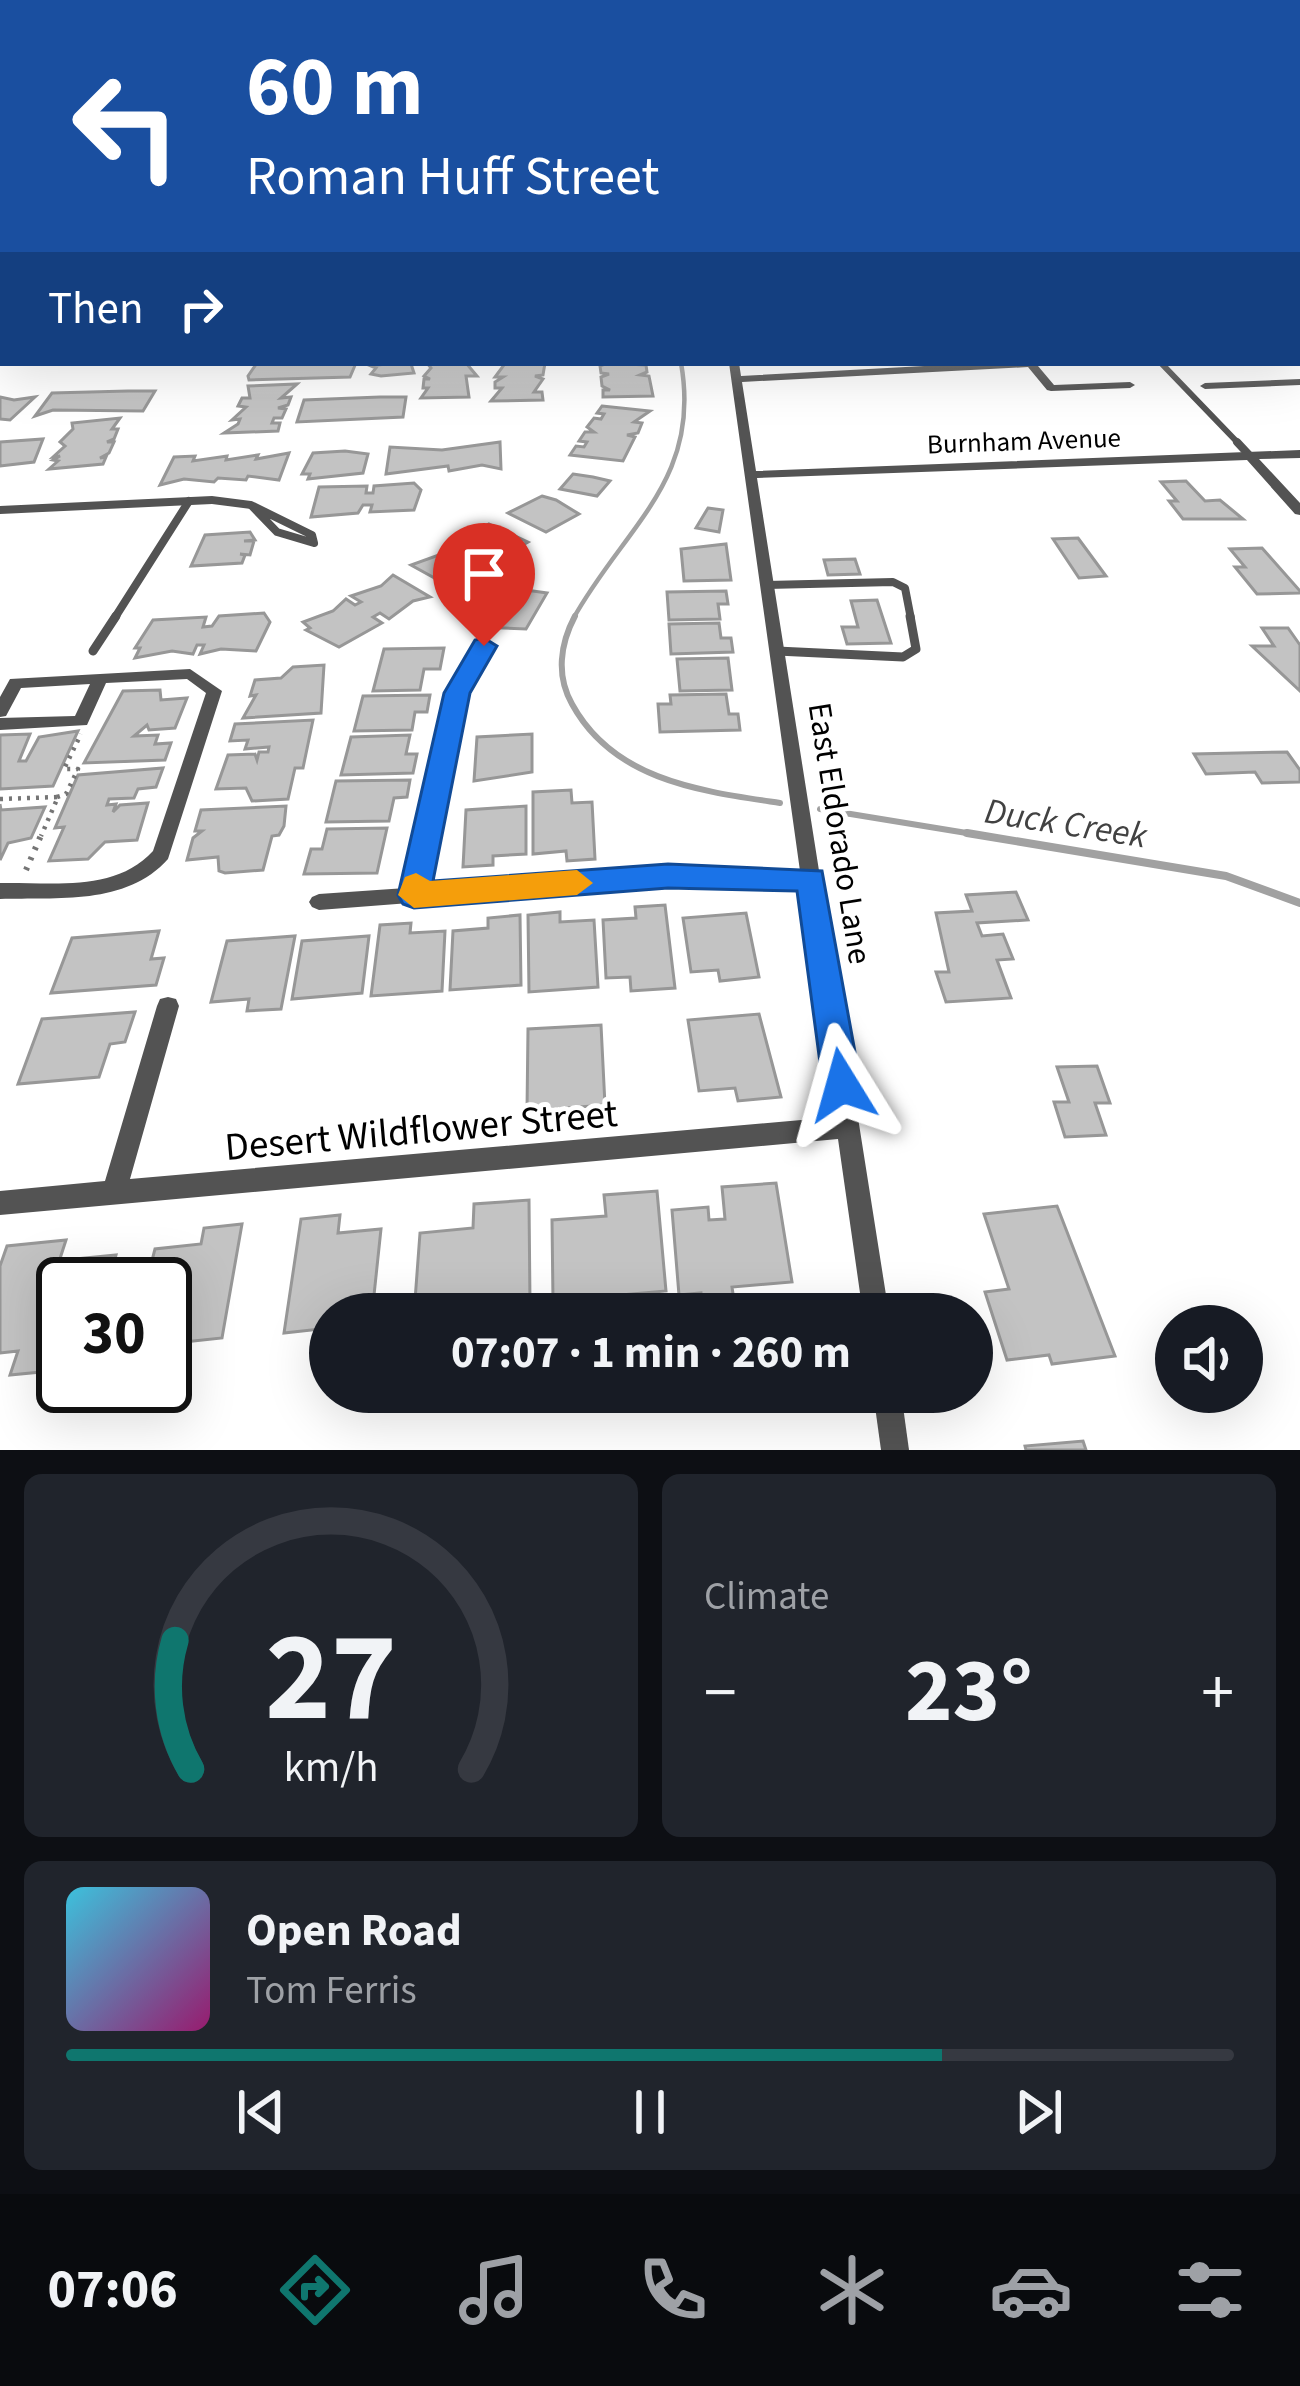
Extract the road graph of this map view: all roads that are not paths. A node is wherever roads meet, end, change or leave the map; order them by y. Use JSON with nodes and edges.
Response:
{"nodes":[{"id":1,"x":934,"y":366,"type":"edge"},
{"id":2,"x":1036,"y":366,"type":"edge"},
{"id":3,"x":1164,"y":366,"type":"edge"},
{"id":4,"x":735,"y":371,"type":"edge"},
{"id":5,"x":1298,"y":383,"type":"edge"},
{"id":6,"x":1130,"y":385,"type":"dead end"},
{"id":7,"x":1205,"y":386,"type":"dead end"},
{"id":8,"x":1300,"y":454,"type":"edge"},
{"id":9,"x":1251,"y":457,"type":"junction"},
{"id":10,"x":751,"y":475,"type":"junction"},
{"id":11,"x":189,"y":501,"type":"junction"},
{"id":12,"x":251,"y":505,"type":"junction"},
{"id":13,"x":0,"y":510,"type":"edge"},
{"id":14,"x":1300,"y":511,"type":"edge"},
{"id":15,"x":767,"y":585,"type":"junction"},
{"id":16,"x":484,"y":646,"type":"dead end"},
{"id":17,"x":92,"y":651,"type":"dead end"},
{"id":18,"x":777,"y":651,"type":"junction"},
{"id":19,"x":100,"y":679,"type":"junction"},
{"id":20,"x":0,"y":712,"type":"edge"},
{"id":21,"x":0,"y":724,"type":"edge"},
{"id":22,"x":811,"y":879,"type":"junction"},
{"id":23,"x":9,"y":890,"type":"edge"},
{"id":24,"x":414,"y":895,"type":"junction"},
{"id":25,"x":319,"y":902,"type":"dead end"},
{"id":26,"x":168,"y":1006,"type":"dead end"},
{"id":27,"x":848,"y":1127,"type":"junction"},
{"id":28,"x":114,"y":1192,"type":"junction"},
{"id":29,"x":0,"y":1202,"type":"edge"},
{"id":30,"x":873,"y":1293,"type":"edge"},
{"id":31,"x":890,"y":1413,"type":"edge"},
{"id":32,"x":895,"y":1450,"type":"edge"}],
"edges":[{"from":1,"to":4,"type":"street"},
{"from":2,"to":6,"type":"street"},
{"from":3,"to":9,"type":"lane"},
{"from":4,"to":10,"type":"street","name":"East Eldorado Lane"},
{"from":5,"to":7,"type":"street"},
{"from":8,"to":9,"type":"street","name":"Burnham Avenue"},
{"from":9,"to":10,"type":"street","name":"Burnham Avenue"},
{"from":9,"to":14,"type":"street"},
{"from":10,"to":15,"type":"street","name":"East Eldorado Lane"},
{"from":11,"to":12,"type":"street"},
{"from":11,"to":13,"type":"street"},
{"from":11,"to":17,"type":"lane"},
{"from":12,"to":12,"type":"lane"},
{"from":15,"to":18,"type":"street","name":"East Eldorado Lane"},
{"from":15,"to":18,"type":"lane"},
{"from":16,"to":24,"type":"street"},
{"from":18,"to":22,"type":"street","name":"East Eldorado Lane"},
{"from":19,"to":20,"type":"street"},
{"from":19,"to":21,"type":"street"},
{"from":19,"to":23,"type":"street"},
{"from":22,"to":24,"type":"street"},
{"from":22,"to":27,"type":"street","name":"East Eldorado Lane"},
{"from":24,"to":25,"type":"street"},
{"from":26,"to":28,"type":"street"},
{"from":27,"to":28,"type":"street","name":"Desert Wildflower Street"},
{"from":27,"to":30,"type":"street","name":"East Eldorado Lane"},
{"from":28,"to":29,"type":"street","name":"Desert Wildflower Street"},
{"from":31,"to":32,"type":"street"}]}
